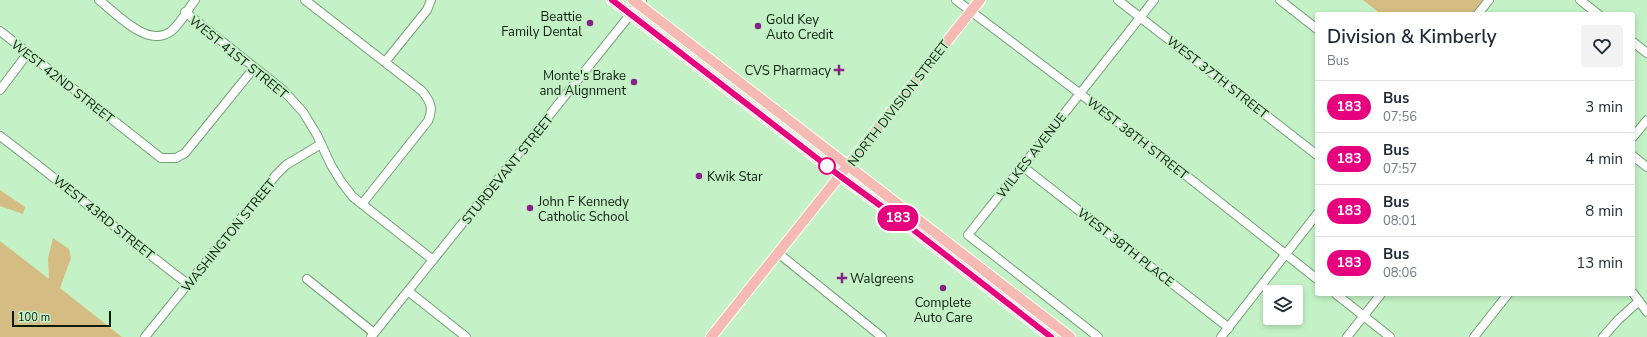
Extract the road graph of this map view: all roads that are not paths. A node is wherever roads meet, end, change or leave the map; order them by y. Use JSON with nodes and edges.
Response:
{"nodes":[{"id":1,"x":195,"y":0,"type":"edge"},
{"id":2,"x":305,"y":0,"type":"edge"},
{"id":3,"x":431,"y":0,"type":"edge"},
{"id":4,"x":612,"y":0,"type":"edge"},
{"id":5,"x":956,"y":0,"type":"edge"},
{"id":6,"x":980,"y":0,"type":"edge"},
{"id":7,"x":1118,"y":0,"type":"edge"},
{"id":8,"x":1154,"y":0,"type":"edge"},
{"id":9,"x":1280,"y":0,"type":"edge"},
{"id":10,"x":1489,"y":0,"type":"edge"},
{"id":11,"x":1580,"y":0,"type":"edge"},
{"id":12,"x":100,"y":1,"type":"edge"},
{"id":13,"x":637,"y":1,"type":"edge"},
{"id":14,"x":971,"y":11,"type":"junction"},
{"id":15,"x":185,"y":12,"type":"junction"},
{"id":16,"x":1480,"y":12,"type":"edge"},
{"id":17,"x":1595,"y":12,"type":"edge"},
{"id":18,"x":630,"y":14,"type":"junction"},
{"id":19,"x":1140,"y":17,"type":"junction"},
{"id":20,"x":1315,"y":27,"type":"edge"},
{"id":21,"x":0,"y":31,"type":"edge"},
{"id":22,"x":1635,"y":44,"type":"edge"},
{"id":23,"x":28,"y":53,"type":"junction"},
{"id":24,"x":1647,"y":53,"type":"edge"},
{"id":25,"x":385,"y":62,"type":"junction"},
{"id":26,"x":254,"y":68,"type":"junction"},
{"id":27,"x":0,"y":90,"type":"edge"},
{"id":28,"x":1079,"y":93,"type":"junction"},
{"id":29,"x":1647,"y":120,"type":"edge"},
{"id":30,"x":1635,"y":135,"type":"edge"},
{"id":31,"x":0,"y":136,"type":"edge"},
{"id":32,"x":321,"y":144,"type":"junction"},
{"id":33,"x":1315,"y":153,"type":"edge"},
{"id":34,"x":1635,"y":158,"type":"edge"},
{"id":35,"x":848,"y":166,"type":"junction"},
{"id":36,"x":1022,"y":166,"type":"junction"},
{"id":37,"x":1647,"y":167,"type":"edge"},
{"id":38,"x":840,"y":176,"type":"junction"},
{"id":39,"x":362,"y":204,"type":"junction"},
{"id":40,"x":1315,"y":216,"type":"edge"},
{"id":41,"x":778,"y":253,"type":"junction"},
{"id":42,"x":1285,"y":254,"type":"junction"},
{"id":43,"x":433,"y":260,"type":"junction"},
{"id":44,"x":1315,"y":277,"type":"edge"},
{"id":45,"x":307,"y":279,"type":"dead end"},
{"id":46,"x":188,"y":284,"type":"junction"},
{"id":47,"x":408,"y":291,"type":"junction"},
{"id":48,"x":1339,"y":296,"type":"edge"},
{"id":49,"x":1379,"y":296,"type":"edge"},
{"id":50,"x":1506,"y":296,"type":"edge"},
{"id":51,"x":1635,"y":296,"type":"edge"},
{"id":52,"x":1639,"y":301,"type":"junction"},
{"id":53,"x":1647,"y":312,"type":"edge"},
{"id":54,"x":1364,"y":316,"type":"junction"},
{"id":55,"x":1229,"y":328,"type":"junction"},
{"id":56,"x":373,"y":335,"type":"edge"},
{"id":57,"x":145,"y":337,"type":"edge"},
{"id":58,"x":466,"y":337,"type":"edge"},
{"id":59,"x":711,"y":337,"type":"edge"},
{"id":60,"x":882,"y":337,"type":"edge"},
{"id":61,"x":1051,"y":337,"type":"edge"},
{"id":62,"x":1070,"y":337,"type":"edge"},
{"id":63,"x":1098,"y":337,"type":"edge"},
{"id":64,"x":1221,"y":337,"type":"edge"},
{"id":65,"x":1347,"y":337,"type":"edge"},
{"id":66,"x":1390,"y":337,"type":"edge"},
{"id":67,"x":1474,"y":337,"type":"edge"},
{"id":68,"x":1603,"y":337,"type":"edge"}],
"edges":[{"from":1,"to":15,"type":"street"},
{"from":2,"to":25,"type":"street"},
{"from":3,"to":25,"type":"street"},
{"from":4,"to":18,"type":"main road"},
{"from":5,"to":14,"type":"street","name":"WEST 38TH STREET"},
{"from":6,"to":14,"type":"main road","name":"NORTH DIVISION STREET"},
{"from":7,"to":19,"type":"street","name":"WEST 37TH STREET"},
{"from":8,"to":19,"type":"street","name":"WILKES AVENUE"},
{"from":9,"to":20,"type":"street"},
{"from":10,"to":16,"type":"street"},
{"from":11,"to":17,"type":"street"},
{"from":12,"to":15,"type":"street"},
{"from":13,"to":18,"type":"street","name":"STURDEVANT STREET"},
{"from":13,"to":35,"type":"main road"},
{"from":14,"to":28,"type":"street","name":"WEST 38TH STREET"},
{"from":14,"to":35,"type":"main road","name":"NORTH DIVISION STREET"},
{"from":15,"to":26,"type":"street","name":"WEST 41ST STREET"},
{"from":18,"to":38,"type":"main road"},
{"from":18,"to":43,"type":"street","name":"STURDEVANT STREET"},
{"from":19,"to":28,"type":"street","name":"WILKES AVENUE"},
{"from":19,"to":33,"type":"street","name":"WEST 37TH STREET"},
{"from":21,"to":23,"type":"street","name":"WEST 42ND STREET"},
{"from":22,"to":24,"type":"street"},
{"from":23,"to":26,"type":"street","name":"WEST 42ND STREET"},
{"from":23,"to":27,"type":"street"},
{"from":25,"to":39,"type":"street"},
{"from":26,"to":32,"type":"street","name":"WEST 41ST STREET"},
{"from":28,"to":36,"type":"street","name":"WILKES AVENUE"},
{"from":28,"to":42,"type":"street","name":"WEST 38TH STREET"},
{"from":29,"to":30,"type":"street"},
{"from":31,"to":46,"type":"street","name":"WEST 43RD STREET"},
{"from":32,"to":39,"type":"street","name":"WEST 41ST STREET"},
{"from":32,"to":46,"type":"street","name":"WASHINGTON STREET"},
{"from":34,"to":37,"type":"street"},
{"from":35,"to":38,"type":"main road","name":"NORTH DIVISION STREET"},
{"from":35,"to":62,"type":"main road"},
{"from":36,"to":55,"type":"street","name":"WEST 38TH PLACE"},
{"from":36,"to":63,"type":"street","name":"WILKES AVENUE"},
{"from":38,"to":41,"type":"main road","name":"NORTH DIVISION STREET"},
{"from":38,"to":61,"type":"main road"},
{"from":39,"to":43,"type":"street","name":"WEST 41ST STREET"},
{"from":40,"to":42,"type":"street"},
{"from":41,"to":59,"type":"main road","name":"NORTH DIVISION STREET"},
{"from":41,"to":60,"type":"street"},
{"from":42,"to":44,"type":"street","name":"WEST 38TH STREET"},
{"from":42,"to":55,"type":"street"},
{"from":43,"to":47,"type":"street","name":"STURDEVANT STREET"},
{"from":45,"to":56,"type":"street"},
{"from":46,"to":57,"type":"street","name":"WASHINGTON STREET"},
{"from":47,"to":56,"type":"street","name":"STURDEVANT STREET"},
{"from":47,"to":58,"type":"street"},
{"from":48,"to":54,"type":"street"},
{"from":49,"to":54,"type":"street"},
{"from":50,"to":67,"type":"street"},
{"from":51,"to":52,"type":"street"},
{"from":52,"to":53,"type":"street"},
{"from":52,"to":68,"type":"street"},
{"from":54,"to":65,"type":"street"},
{"from":54,"to":66,"type":"street"},
{"from":55,"to":64,"type":"street"}]}
